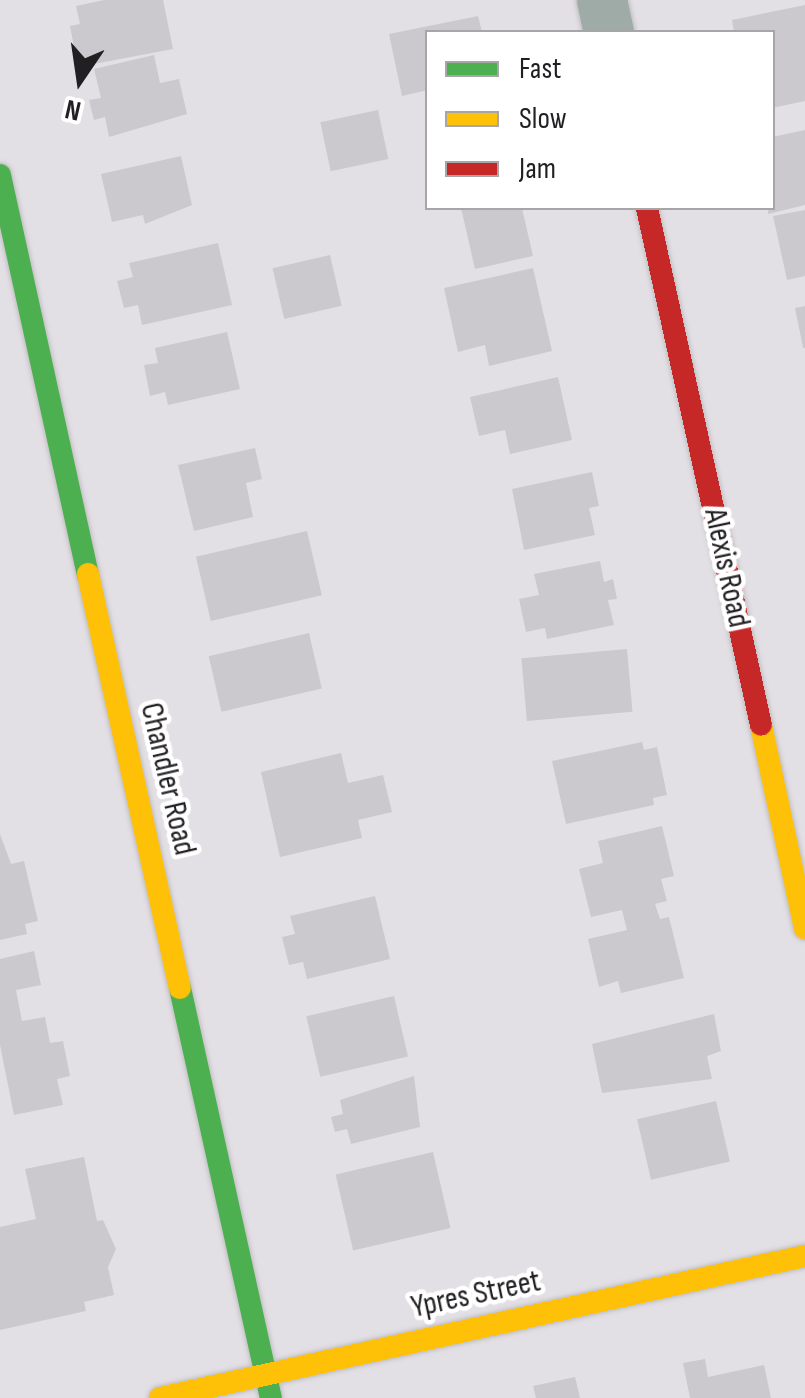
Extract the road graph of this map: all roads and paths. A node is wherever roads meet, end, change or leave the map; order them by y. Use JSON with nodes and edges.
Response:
{"nodes":[{"id":1,"x":602,"y":0,"type":"edge"},
{"id":2,"x":609,"y":30,"type":"edge"},
{"id":3,"x":0,"y":175,"type":"edge"},
{"id":4,"x":647,"y":210,"type":"edge"},
{"id":5,"x":805,"y":928,"type":"edge"},
{"id":6,"x":805,"y":1256,"type":"edge"},
{"id":7,"x":266,"y":1374,"type":"junction"},
{"id":8,"x":160,"y":1398,"type":"edge"},
{"id":9,"x":271,"y":1398,"type":"edge"}],
"edges":[{"from":1,"to":2,"type":"street"},
{"from":3,"to":7,"type":"street","name":"Chandler Road"},
{"from":4,"to":5,"type":"street","name":"Alexis Road"},
{"from":6,"to":7,"type":"street","name":"Ypres Street"},
{"from":7,"to":8,"type":"street","name":"Ypres Street"},
{"from":7,"to":9,"type":"street","name":"Chandler Road"}]}
